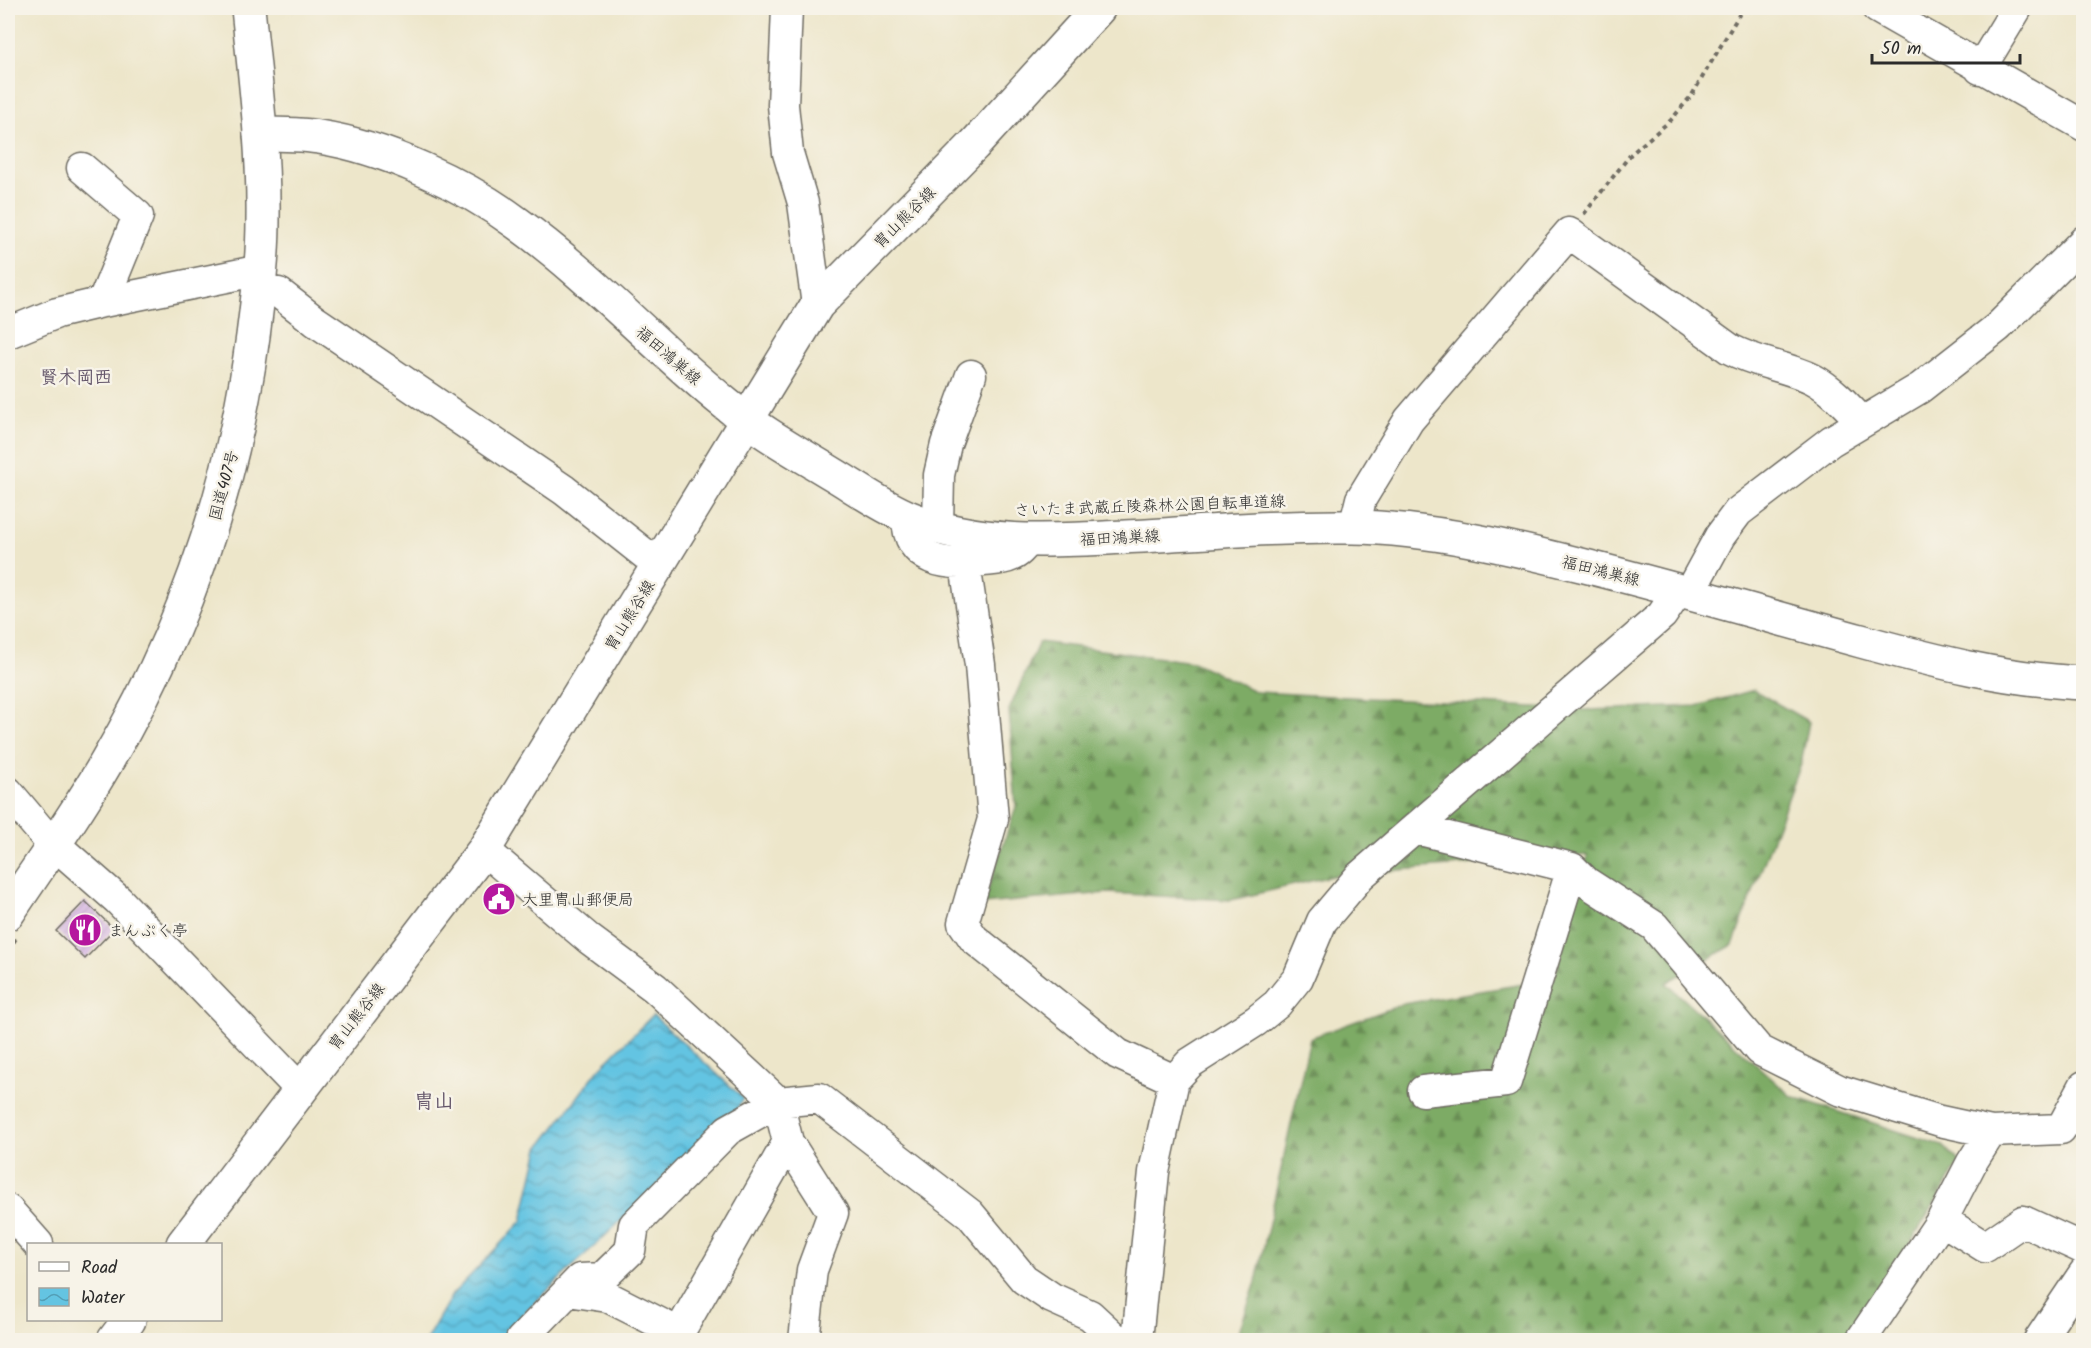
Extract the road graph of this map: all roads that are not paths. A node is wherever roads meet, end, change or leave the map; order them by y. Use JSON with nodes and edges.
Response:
{"nodes":[{"id":1,"x":248,"y":8,"type":"edge"},
{"id":2,"x":787,"y":8,"type":"edge"},
{"id":3,"x":1099,"y":8,"type":"edge"},
{"id":4,"x":1877,"y":8,"type":"edge"},
{"id":5,"x":2018,"y":8,"type":"edge"},
{"id":6,"x":1980,"y":69,"type":"junction"},
{"id":7,"x":2084,"y":126,"type":"edge"},
{"id":8,"x":260,"y":134,"type":"junction"},
{"id":9,"x":82,"y":168,"type":"dead end"},
{"id":10,"x":2084,"y":242,"type":"edge"},
{"id":11,"x":260,"y":280,"type":"junction"},
{"id":12,"x":103,"y":302,"type":"junction"},
{"id":13,"x":817,"y":305,"type":"junction"},
{"id":14,"x":8,"y":333,"type":"edge"},
{"id":15,"x":971,"y":375,"type":"dead end"},
{"id":16,"x":747,"y":421,"type":"junction"},
{"id":17,"x":1862,"y":422,"type":"junction"},
{"id":18,"x":907,"y":517,"type":"junction"},
{"id":19,"x":938,"y":527,"type":"junction"},
{"id":20,"x":1354,"y":527,"type":"junction"},
{"id":21,"x":1029,"y":540,"type":"junction"},
{"id":22,"x":965,"y":564,"type":"junction"},
{"id":23,"x":660,"y":566,"type":"junction"},
{"id":24,"x":1684,"y":591,"type":"junction"},
{"id":25,"x":2084,"y":683,"type":"edge"},
{"id":26,"x":8,"y":792,"type":"edge"},
{"id":27,"x":1416,"y":830,"type":"junction"},
{"id":28,"x":54,"y":844,"type":"junction"},
{"id":29,"x":484,"y":850,"type":"junction"},
{"id":30,"x":1572,"y":868,"type":"junction"},
{"id":31,"x":8,"y":913,"type":"edge"},
{"id":32,"x":1174,"y":1080,"type":"junction"},
{"id":33,"x":2084,"y":1086,"type":"edge"},
{"id":34,"x":300,"y":1089,"type":"junction"},
{"id":35,"x":1423,"y":1091,"type":"dead end"},
{"id":36,"x":778,"y":1102,"type":"junction"},
{"id":37,"x":1991,"y":1132,"type":"junction"},
{"id":38,"x":788,"y":1142,"type":"junction"},
{"id":39,"x":8,"y":1210,"type":"edge"},
{"id":40,"x":1942,"y":1220,"type":"junction"},
{"id":41,"x":36,"y":1243,"type":"edge"},
{"id":42,"x":184,"y":1243,"type":"edge"},
{"id":43,"x":2084,"y":1249,"type":"edge"},
{"id":44,"x":2084,"y":1273,"type":"edge"},
{"id":45,"x":568,"y":1292,"type":"junction"},
{"id":46,"x":521,"y":1341,"type":"edge"},
{"id":47,"x":804,"y":1341,"type":"edge"},
{"id":48,"x":1117,"y":1341,"type":"edge"},
{"id":49,"x":1137,"y":1341,"type":"edge"},
{"id":50,"x":1861,"y":1341,"type":"edge"},
{"id":51,"x":2039,"y":1341,"type":"edge"}],
"edges":[{"from":1,"to":8,"type":"main road","name":"国道407号"},
{"from":2,"to":13,"type":"street"},
{"from":3,"to":13,"type":"main road","name":"胄山熊谷線"},
{"from":4,"to":6,"type":"street"},
{"from":5,"to":6,"type":"street"},
{"from":6,"to":7,"type":"street"},
{"from":8,"to":11,"type":"main road","name":"国道407号"},
{"from":8,"to":16,"type":"main road","name":"福田鴻巣線"},
{"from":9,"to":12,"type":"street"},
{"from":10,"to":17,"type":"street"},
{"from":11,"to":12,"type":"street"},
{"from":11,"to":23,"type":"street"},
{"from":11,"to":28,"type":"main road","name":"国道407号"},
{"from":12,"to":14,"type":"street"},
{"from":13,"to":16,"type":"main road","name":"胄山熊谷線"},
{"from":15,"to":19,"type":"street"},
{"from":16,"to":18,"type":"main road","name":"福田鴻巣線"},
{"from":16,"to":23,"type":"main road","name":"胄山熊谷線"},
{"from":17,"to":20,"type":"street"},
{"from":17,"to":24,"type":"street"},
{"from":18,"to":19,"type":"main road","name":"福田鴻巣線"},
{"from":18,"to":22,"type":"street"},
{"from":19,"to":21,"type":"main road","name":"福田鴻巣線"},
{"from":20,"to":21,"type":"main road","name":"福田鴻巣線"},
{"from":20,"to":24,"type":"main road","name":"福田鴻巣線"},
{"from":21,"to":22,"type":"street"},
{"from":22,"to":32,"type":"street"},
{"from":23,"to":29,"type":"main road","name":"胄山熊谷線"},
{"from":24,"to":25,"type":"main road","name":"福田鴻巣線"},
{"from":24,"to":27,"type":"street"},
{"from":26,"to":28,"type":"street"},
{"from":27,"to":30,"type":"street"},
{"from":27,"to":32,"type":"street"},
{"from":28,"to":31,"type":"main road","name":"国道407号"},
{"from":28,"to":34,"type":"street"},
{"from":29,"to":34,"type":"main road","name":"胄山熊谷線"},
{"from":29,"to":36,"type":"street"},
{"from":30,"to":35,"type":"street"},
{"from":30,"to":37,"type":"street"},
{"from":32,"to":49,"type":"street"},
{"from":33,"to":37,"type":"street"},
{"from":34,"to":42,"type":"main road","name":"胄山熊谷線"},
{"from":36,"to":38,"type":"street"},
{"from":36,"to":45,"type":"street"},
{"from":36,"to":48,"type":"street"},
{"from":37,"to":40,"type":"street"},
{"from":38,"to":45,"type":"street"},
{"from":38,"to":47,"type":"street"},
{"from":39,"to":41,"type":"street"},
{"from":40,"to":43,"type":"street"},
{"from":40,"to":50,"type":"street"},
{"from":44,"to":51,"type":"street"},
{"from":45,"to":46,"type":"street"}]}
